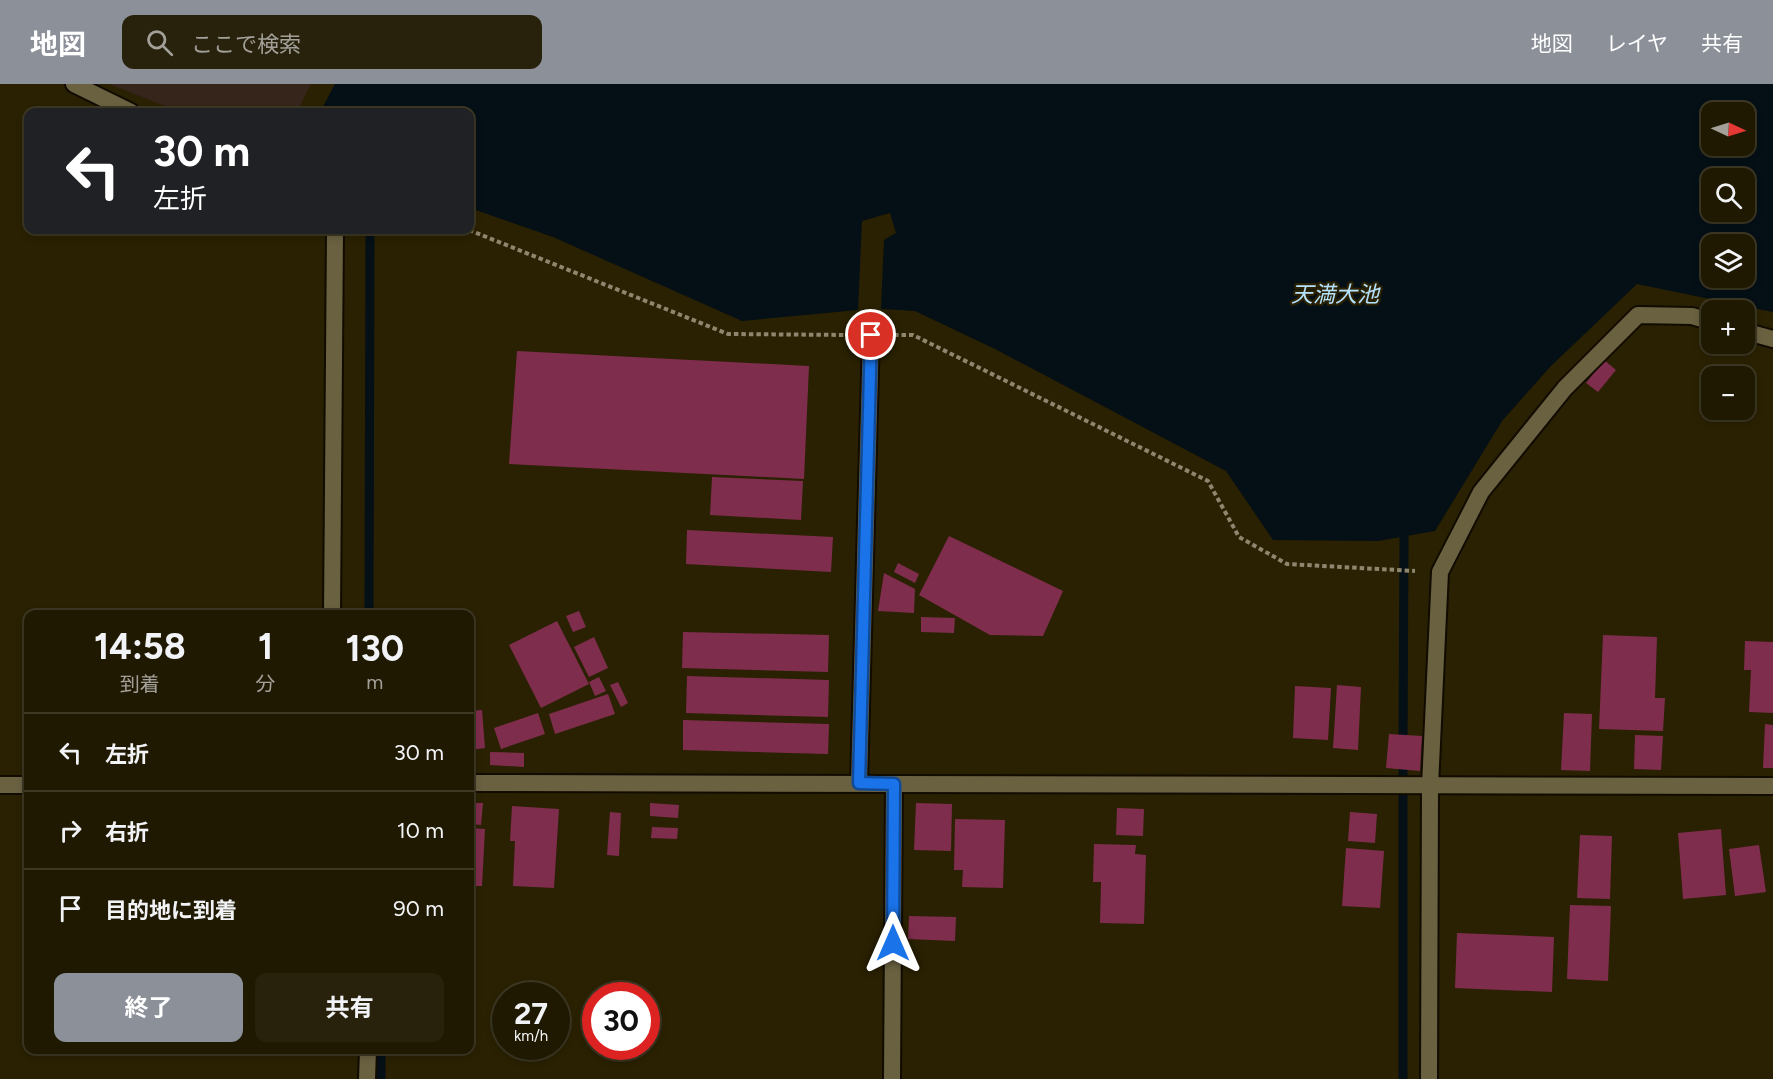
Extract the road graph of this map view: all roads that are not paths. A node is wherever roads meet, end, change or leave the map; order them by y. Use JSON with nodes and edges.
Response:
{"nodes":[{"id":1,"x":74,"y":84,"type":"edge"},
{"id":2,"x":123,"y":108,"type":"edge"},
{"id":3,"x":335,"y":234,"type":"edge"},
{"id":4,"x":1701,"y":319,"type":"edge"},
{"id":5,"x":1755,"y":334,"type":"edge"},
{"id":6,"x":871,"y":335,"type":"road end"},
{"id":7,"x":1773,"y":339,"type":"edge"},
{"id":8,"x":332,"y":610,"type":"edge"},
{"id":9,"x":474,"y":783,"type":"edge"},
{"id":10,"x":859,"y":783,"type":"junction"},
{"id":11,"x":894,"y":784,"type":"junction"},
{"id":12,"x":0,"y":785,"type":"edge"},
{"id":13,"x":24,"y":785,"type":"edge"},
{"id":14,"x":1430,"y":786,"type":"junction"},
{"id":15,"x":1773,"y":786,"type":"edge"},
{"id":16,"x":368,"y":1054,"type":"edge"},
{"id":17,"x":367,"y":1079,"type":"edge"},
{"id":18,"x":892,"y":1079,"type":"edge"},
{"id":19,"x":1429,"y":1079,"type":"edge"}],
"edges":[{"from":1,"to":2,"type":"street"},
{"from":3,"to":8,"type":"street"},
{"from":4,"to":14,"type":"street"},
{"from":5,"to":7,"type":"street"},
{"from":6,"to":10,"type":"street"},
{"from":9,"to":10,"type":"street"},
{"from":10,"to":11,"type":"street"},
{"from":11,"to":14,"type":"street"},
{"from":11,"to":18,"type":"street"},
{"from":12,"to":13,"type":"street"},
{"from":14,"to":15,"type":"street"},
{"from":14,"to":19,"type":"street"},
{"from":16,"to":17,"type":"street"}]}
